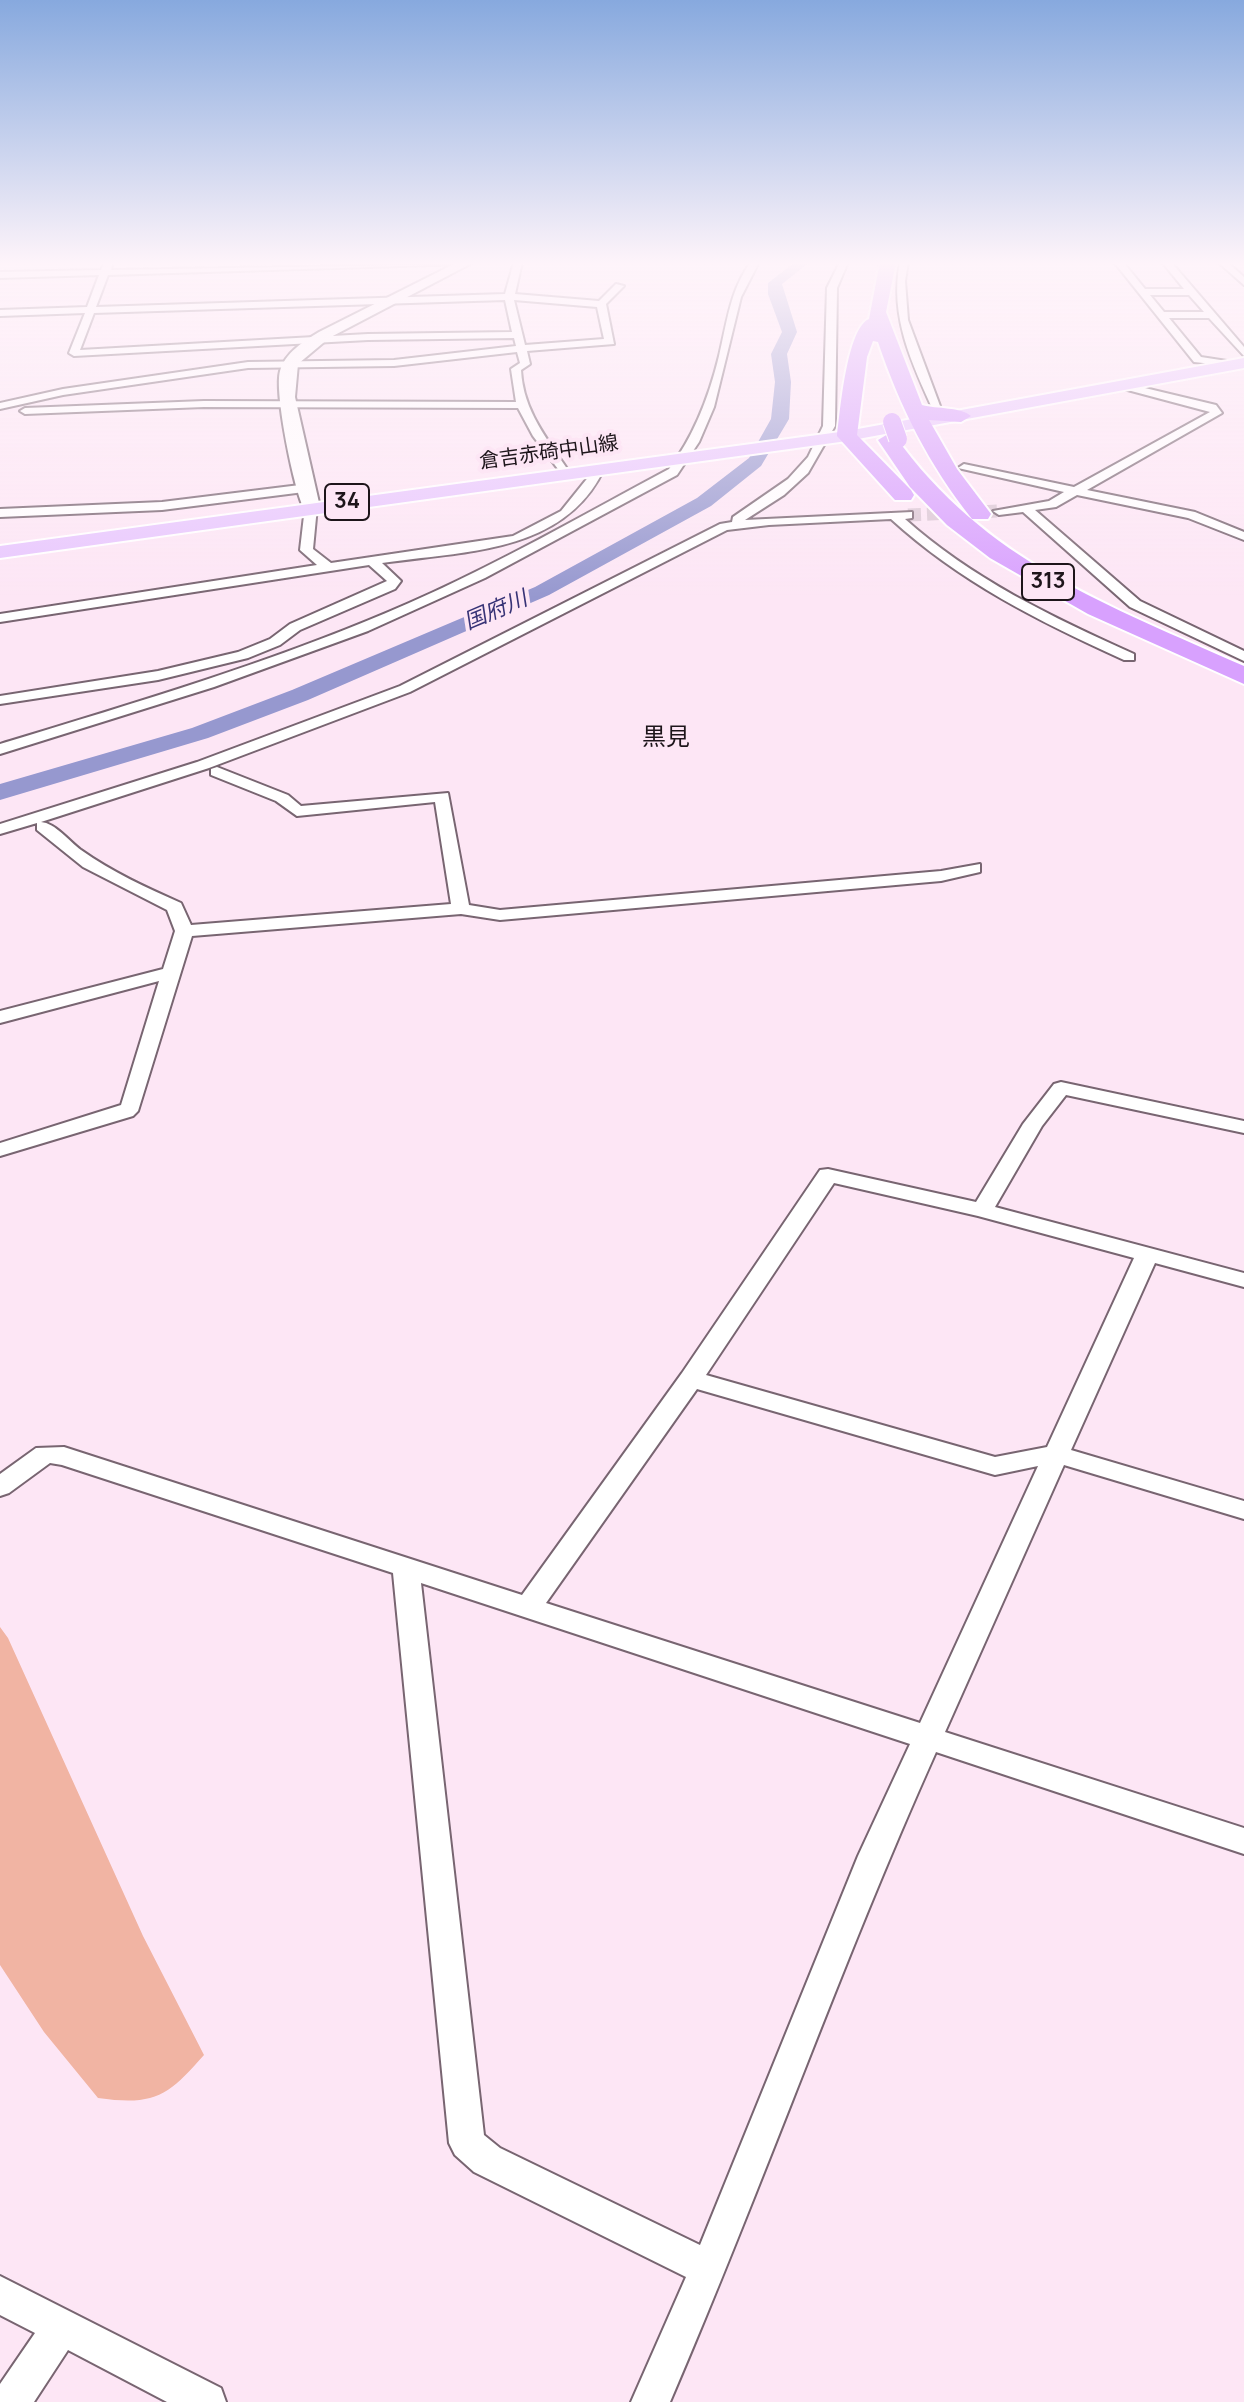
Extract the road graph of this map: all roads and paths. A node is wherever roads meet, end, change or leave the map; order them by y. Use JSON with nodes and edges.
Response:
{"nodes":[{"id":1,"x":186,"y":374,"type":"edge"},
{"id":2,"x":287,"y":374,"type":"edge"},
{"id":3,"x":516,"y":374,"type":"edge"},
{"id":4,"x":719,"y":374,"type":"edge"},
{"id":5,"x":830,"y":374,"type":"edge"},
{"id":6,"x":853,"y":374,"type":"edge"},
{"id":7,"x":881,"y":374,"type":"edge"},
{"id":8,"x":899,"y":374,"type":"edge"},
{"id":9,"x":919,"y":374,"type":"edge"},
{"id":10,"x":1178,"y":374,"type":"edge"},
{"id":11,"x":1124,"y":386,"type":"junction"},
{"id":12,"x":290,"y":405,"type":"junction"},
{"id":13,"x":520,"y":405,"type":"junction"},
{"id":14,"x":0,"y":406,"type":"edge"},
{"id":15,"x":0,"y":412,"type":"edge"},
{"id":16,"x":886,"y":416,"type":"junction"},
{"id":17,"x":926,"y":416,"type":"junction"},
{"id":18,"x":961,"y":416,"type":"joint"},
{"id":19,"x":833,"y":435,"type":"junction"},
{"id":20,"x":690,"y":457,"type":"junction"},
{"id":21,"x":964,"y":468,"type":"dead end"},
{"id":22,"x":598,"y":469,"type":"junction"},
{"id":23,"x":564,"y":473,"type":"junction"},
{"id":24,"x":816,"y":477,"type":"dead end"},
{"id":25,"x":808,"y":488,"type":"dead end"},
{"id":26,"x":1077,"y":492,"type":"junction"},
{"id":27,"x":310,"y":498,"type":"junction"},
{"id":28,"x":1027,"y":509,"type":"junction"},
{"id":29,"x":999,"y":511,"type":"tunnel mouth"},
{"id":30,"x":0,"y":513,"type":"edge"},
{"id":31,"x":761,"y":521,"type":"junction"},
{"id":32,"x":736,"y":525,"type":"junction"},
{"id":33,"x":1244,"y":536,"type":"edge"},
{"id":34,"x":0,"y":552,"type":"edge"},
{"id":35,"x":373,"y":562,"type":"junction"},
{"id":36,"x":330,"y":569,"type":"junction"},
{"id":37,"x":1102,"y":607,"type":"junction"},
{"id":38,"x":0,"y":618,"type":"edge"},
{"id":39,"x":1129,"y":657,"type":"dead end"},
{"id":40,"x":1244,"y":657,"type":"edge"},
{"id":41,"x":1244,"y":673,"type":"edge"},
{"id":42,"x":428,"y":678,"type":"junction"},
{"id":43,"x":0,"y":700,"type":"edge"},
{"id":44,"x":291,"y":734,"type":"junction"},
{"id":45,"x":0,"y":749,"type":"edge"},
{"id":46,"x":217,"y":772,"type":"junction"},
{"id":47,"x":43,"y":826,"type":"junction"},
{"id":48,"x":0,"y":829,"type":"edge"},
{"id":49,"x":0,"y":840,"type":"edge"},
{"id":50,"x":974,"y":868,"type":"dead end"},
{"id":51,"x":461,"y":909,"type":"junction"},
{"id":52,"x":184,"y":931,"type":"junction"},
{"id":53,"x":170,"y":973,"type":"junction"},
{"id":54,"x":0,"y":1017,"type":"edge"},
{"id":55,"x":1244,"y":1127,"type":"edge"},
{"id":56,"x":0,"y":1150,"type":"edge"},
{"id":57,"x":982,"y":1210,"type":"junction"},
{"id":58,"x":1147,"y":1255,"type":"junction"},
{"id":59,"x":1244,"y":1280,"type":"edge"},
{"id":60,"x":691,"y":1379,"type":"junction"},
{"id":61,"x":1056,"y":1454,"type":"junction"},
{"id":62,"x":0,"y":1487,"type":"edge"},
{"id":63,"x":1244,"y":1510,"type":"edge"},
{"id":64,"x":406,"y":1569,"type":"junction"},
{"id":65,"x":528,"y":1607,"type":"junction"},
{"id":66,"x":927,"y":1736,"type":"junction"},
{"id":67,"x":1244,"y":1841,"type":"edge"},
{"id":68,"x":709,"y":2269,"type":"junction"},
{"id":69,"x":0,"y":2295,"type":"edge"},
{"id":70,"x":61,"y":2327,"type":"junction"},
{"id":71,"x":11,"y":2402,"type":"edge"},
{"id":72,"x":207,"y":2402,"type":"edge"},
{"id":73,"x":650,"y":2402,"type":"edge"}],
"edges":[{"from":1,"to":14,"type":"street"},
{"from":2,"to":12,"type":"main road"},
{"from":3,"to":13,"type":"street"},
{"from":4,"to":20,"type":"street"},
{"from":5,"to":19,"type":"street"},
{"from":6,"to":19,"type":"highway"},
{"from":7,"to":16,"type":"highway"},
{"from":8,"to":17,"type":"highway"},
{"from":9,"to":17,"type":"street"},
{"from":10,"to":11,"type":"main road"},
{"from":11,"to":18,"type":"main road"},
{"from":11,"to":26,"type":"street"},
{"from":12,"to":13,"type":"street"},
{"from":12,"to":15,"type":"street"},
{"from":12,"to":27,"type":"main road"},
{"from":13,"to":23,"type":"street"},
{"from":16,"to":17,"type":"main road"},
{"from":16,"to":19,"type":"highway"},
{"from":16,"to":37,"type":"highway","number":"313"},
{"from":17,"to":18,"type":"highway"},
{"from":17,"to":37,"type":"highway"},
{"from":19,"to":20,"type":"main road","name":"倉吉赤碕中山線","number":"34"},
{"from":19,"to":24,"type":"street"},
{"from":19,"to":32,"type":"street"},
{"from":19,"to":37,"type":"highway"},
{"from":20,"to":22,"type":"main road","name":"倉吉赤碕中山線","number":"34"},
{"from":20,"to":45,"type":"street"},
{"from":21,"to":26,"type":"street"},
{"from":22,"to":23,"type":"main road","name":"倉吉赤碕中山線","number":"34"},
{"from":22,"to":35,"type":"street"},
{"from":23,"to":27,"type":"main road","name":"倉吉赤碕中山線","number":"34"},
{"from":25,"to":31,"type":"street"},
{"from":26,"to":28,"type":"street"},
{"from":26,"to":33,"type":"street"},
{"from":27,"to":30,"type":"street"},
{"from":27,"to":34,"type":"main road","name":"倉吉赤碕中山線","number":"34"},
{"from":27,"to":36,"type":"street"},
{"from":28,"to":29,"type":"street"},
{"from":28,"to":40,"type":"street"},
{"from":31,"to":32,"type":"street"},
{"from":31,"to":39,"type":"street"},
{"from":32,"to":42,"type":"street"},
{"from":35,"to":36,"type":"street"},
{"from":35,"to":43,"type":"street"},
{"from":36,"to":38,"type":"street"},
{"from":37,"to":41,"type":"highway","number":"313"},
{"from":42,"to":44,"type":"street"},
{"from":42,"to":46,"type":"street"},
{"from":44,"to":46,"type":"street"},
{"from":44,"to":48,"type":"street"},
{"from":46,"to":47,"type":"street"},
{"from":46,"to":51,"type":"street"},
{"from":47,"to":49,"type":"street"},
{"from":47,"to":52,"type":"street"},
{"from":50,"to":51,"type":"street"},
{"from":51,"to":52,"type":"street"},
{"from":52,"to":53,"type":"street"},
{"from":53,"to":54,"type":"street"},
{"from":53,"to":56,"type":"street"},
{"from":55,"to":57,"type":"street"},
{"from":57,"to":58,"type":"street"},
{"from":57,"to":60,"type":"street"},
{"from":58,"to":59,"type":"street"},
{"from":58,"to":61,"type":"street"},
{"from":60,"to":61,"type":"street"},
{"from":60,"to":65,"type":"street"},
{"from":61,"to":63,"type":"street"},
{"from":61,"to":66,"type":"street"},
{"from":62,"to":64,"type":"street"},
{"from":64,"to":65,"type":"street"},
{"from":64,"to":68,"type":"street"},
{"from":65,"to":66,"type":"street"},
{"from":66,"to":67,"type":"street"},
{"from":66,"to":68,"type":"street"},
{"from":68,"to":73,"type":"street"},
{"from":69,"to":70,"type":"street"},
{"from":70,"to":71,"type":"street"},
{"from":70,"to":72,"type":"street"}]}
